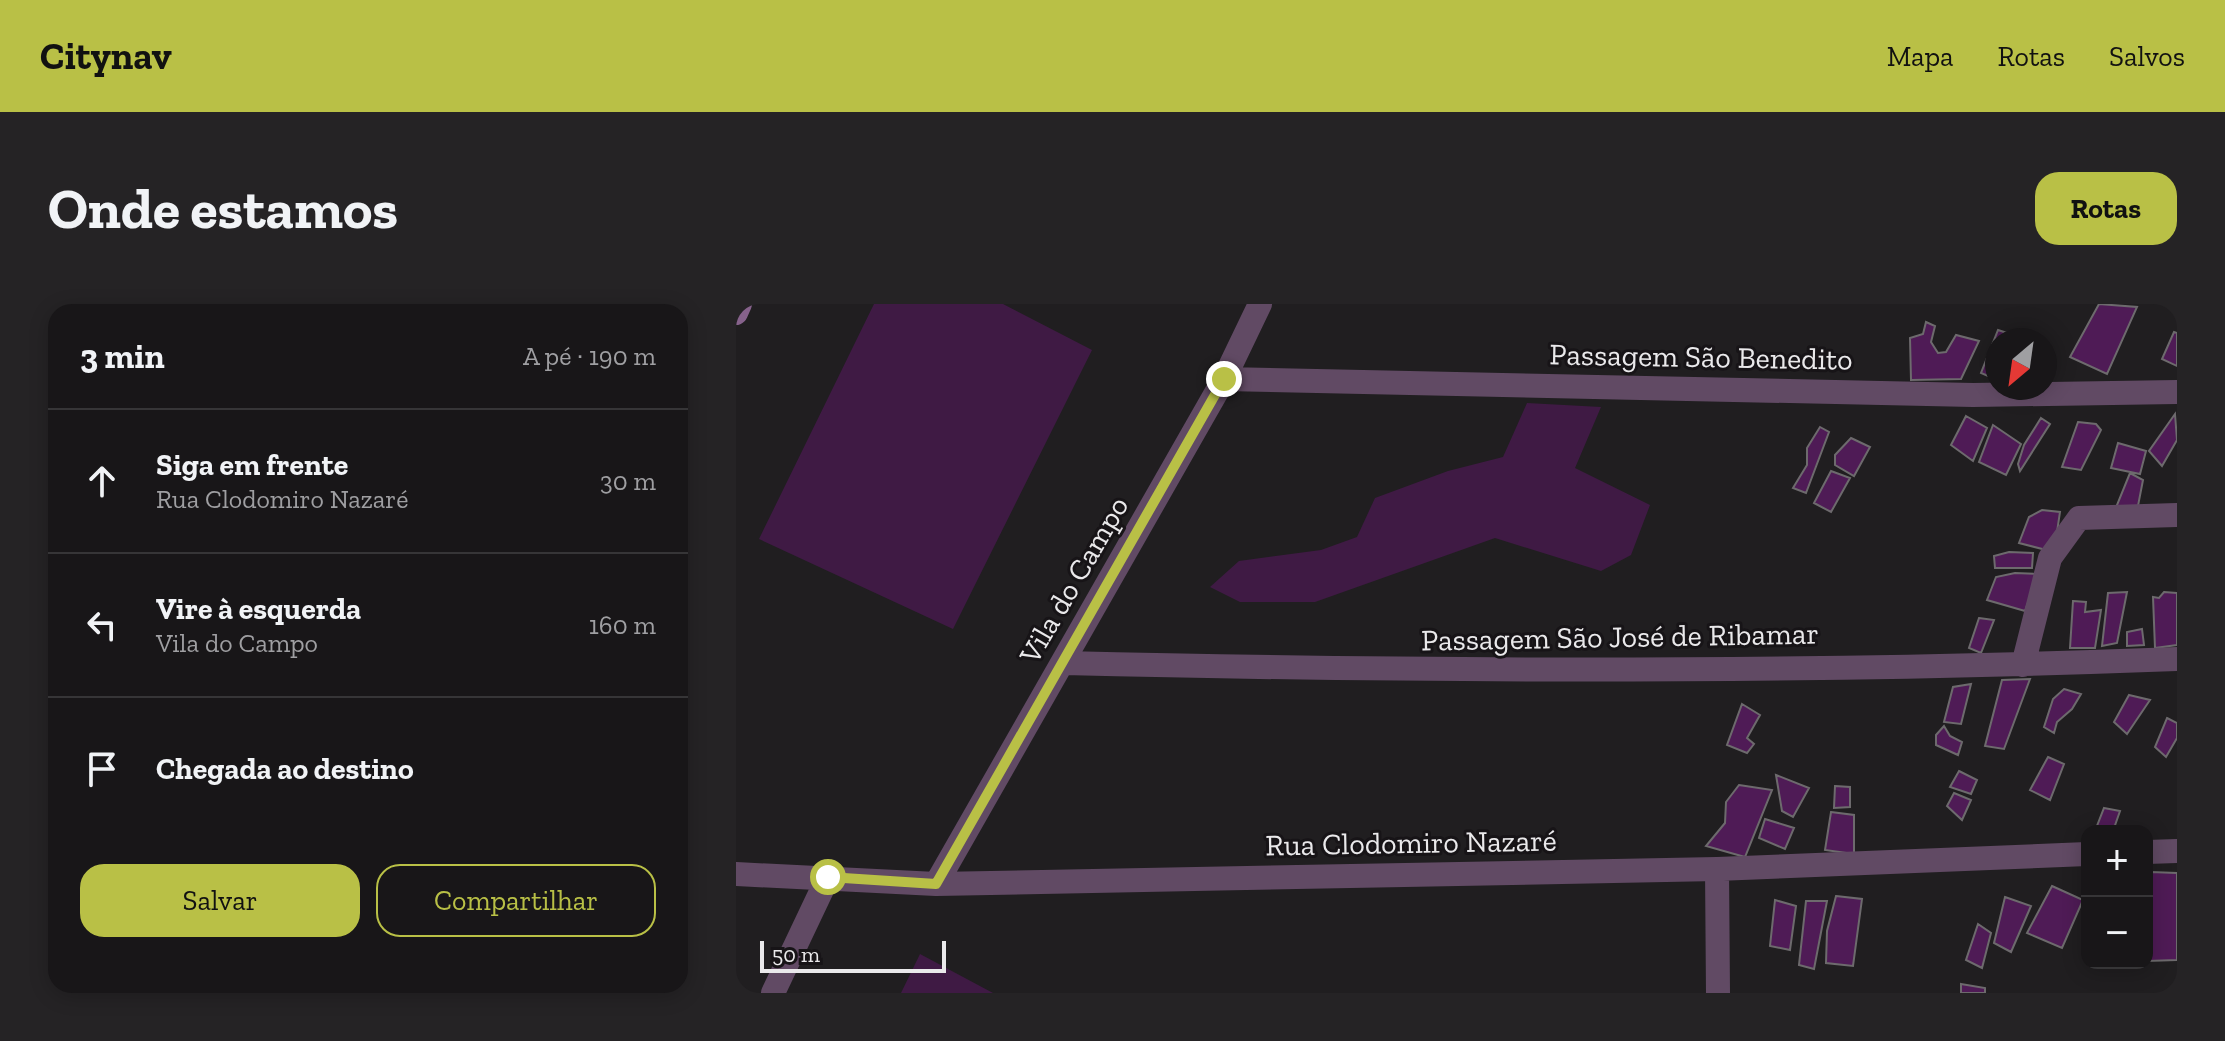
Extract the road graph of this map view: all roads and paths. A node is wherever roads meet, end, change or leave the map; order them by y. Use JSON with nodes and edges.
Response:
{"nodes":[{"id":1,"x":740,"y":304,"type":"edge"},
{"id":2,"x":1260,"y":304,"type":"edge"},
{"id":3,"x":736,"y":313,"type":"edge"},
{"id":4,"x":1224,"y":379,"type":"junction"},
{"id":5,"x":2177,"y":392,"type":"edge"},
{"id":6,"x":2177,"y":515,"type":"edge"},
{"id":7,"x":2177,"y":659,"type":"edge"},
{"id":8,"x":1064,"y":663,"type":"junction"},
{"id":9,"x":2023,"y":665,"type":"junction"},
{"id":10,"x":2177,"y":851,"type":"edge"},
{"id":11,"x":2153,"y":852,"type":"edge"},
{"id":12,"x":2081,"y":854,"type":"edge"},
{"id":13,"x":1717,"y":869,"type":"junction"},
{"id":14,"x":736,"y":874,"type":"edge"},
{"id":15,"x":828,"y":877,"type":"junction"},
{"id":16,"x":936,"y":884,"type":"junction"},
{"id":17,"x":773,"y":993,"type":"edge"},
{"id":18,"x":1718,"y":993,"type":"edge"}],
"edges":[{"from":1,"to":3,"type":"street"},
{"from":2,"to":4,"type":"street","name":"Vila do Campo"},
{"from":4,"to":5,"type":"street","name":"Passagem São Benedito"},
{"from":4,"to":8,"type":"street","name":"Vila do Campo"},
{"from":6,"to":9,"type":"street"},
{"from":7,"to":9,"type":"street","name":"Passagem São José de Ribamar"},
{"from":8,"to":9,"type":"street","name":"Passagem São José de Ribamar"},
{"from":8,"to":16,"type":"street","name":"Vila do Campo"},
{"from":10,"to":11,"type":"street"},
{"from":12,"to":13,"type":"street","name":"Rua Clodomiro Nazaré"},
{"from":13,"to":16,"type":"street","name":"Rua Clodomiro Nazaré"},
{"from":13,"to":18,"type":"street"},
{"from":14,"to":15,"type":"street","name":"Rua Clodomiro Nazaré"},
{"from":15,"to":16,"type":"street","name":"Rua Clodomiro Nazaré"},
{"from":15,"to":17,"type":"street"}]}
